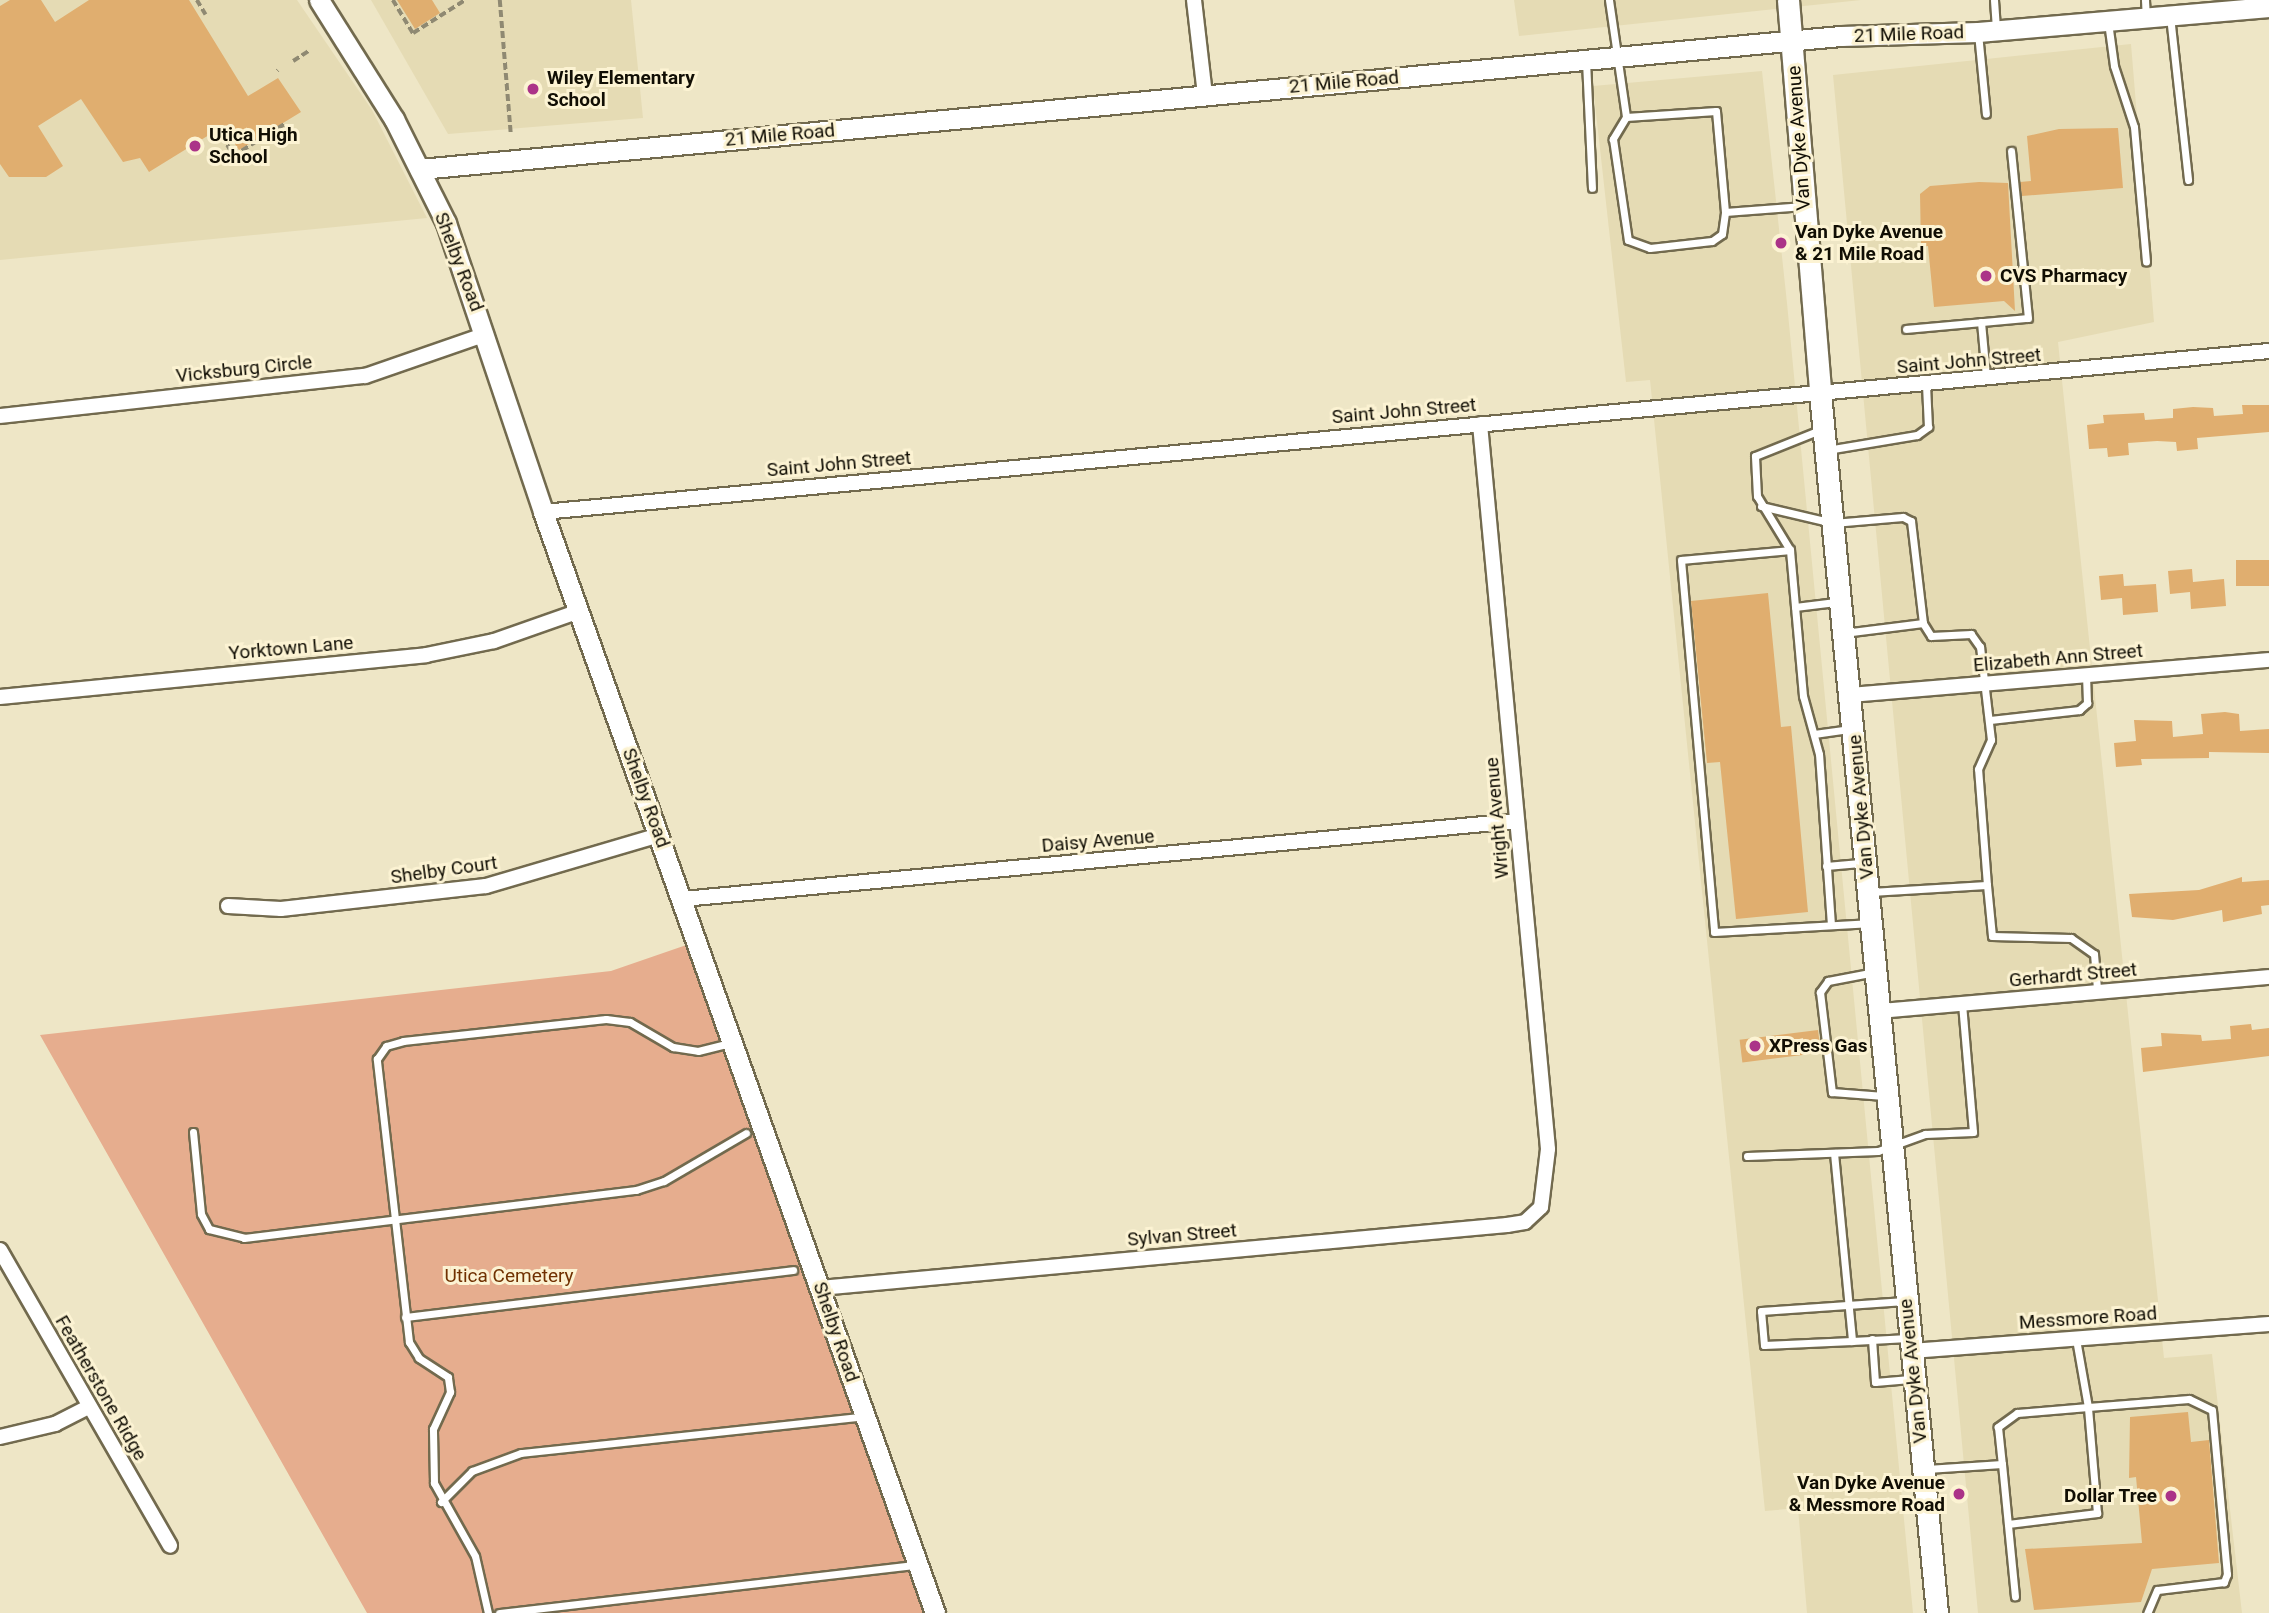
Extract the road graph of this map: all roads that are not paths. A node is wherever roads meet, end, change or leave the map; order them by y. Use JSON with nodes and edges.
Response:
{"nodes":[{"id":1,"x":319,"y":0,"type":"edge"},
{"id":2,"x":1194,"y":0,"type":"edge"},
{"id":3,"x":1609,"y":0,"type":"edge"},
{"id":4,"x":1788,"y":0,"type":"edge"},
{"id":5,"x":1994,"y":0,"type":"edge"},
{"id":6,"x":2269,"y":8,"type":"edge"},
{"id":7,"x":2145,"y":9,"type":"edge"},
{"id":8,"x":2170,"y":16,"type":"junction"},
{"id":9,"x":2108,"y":21,"type":"junction"},
{"id":10,"x":1987,"y":31,"type":"junction"},
{"id":11,"x":1792,"y":41,"type":"junction"},
{"id":12,"x":1619,"y":56,"type":"junction"},
{"id":13,"x":1586,"y":60,"type":"junction"},
{"id":14,"x":1205,"y":95,"type":"junction"},
{"id":15,"x":1986,"y":114,"type":"dead end"},
{"id":16,"x":1626,"y":117,"type":"junction"},
{"id":17,"x":2011,"y":151,"type":"dead end"},
{"id":18,"x":421,"y":169,"type":"junction"},
{"id":19,"x":2188,"y":180,"type":"dead end"},
{"id":20,"x":1592,"y":188,"type":"dead end"},
{"id":21,"x":1804,"y":206,"type":"junction"},
{"id":22,"x":1725,"y":212,"type":"junction"},
{"id":23,"x":2146,"y":261,"type":"dead end"},
{"id":24,"x":1981,"y":322,"type":"junction"},
{"id":25,"x":1906,"y":329,"type":"dead end"},
{"id":26,"x":486,"y":334,"type":"junction"},
{"id":27,"x":2269,"y":351,"type":"edge"},
{"id":28,"x":1986,"y":379,"type":"junction"},
{"id":29,"x":1926,"y":384,"type":"junction"},
{"id":30,"x":1820,"y":393,"type":"junction"},
{"id":31,"x":0,"y":416,"type":"edge"},
{"id":32,"x":1480,"y":424,"type":"junction"},
{"id":33,"x":1825,"y":439,"type":"junction"},
{"id":34,"x":1761,"y":506,"type":"junction"},
{"id":35,"x":543,"y":512,"type":"junction"},
{"id":36,"x":1833,"y":523,"type":"junction"},
{"id":37,"x":1790,"y":550,"type":"junction"},
{"id":38,"x":1841,"y":601,"type":"junction"},
{"id":39,"x":1795,"y":607,"type":"junction"},
{"id":40,"x":579,"y":611,"type":"junction"},
{"id":41,"x":1923,"y":623,"type":"junction"},
{"id":42,"x":1844,"y":633,"type":"junction"},
{"id":43,"x":2269,"y":660,"type":"edge"},
{"id":44,"x":2086,"y":676,"type":"junction"},
{"id":45,"x":1988,"y":684,"type":"junction"},
{"id":46,"x":1851,"y":695,"type":"junction"},
{"id":47,"x":0,"y":697,"type":"edge"},
{"id":48,"x":1990,"y":720,"type":"junction"},
{"id":49,"x":1854,"y":728,"type":"junction"},
{"id":50,"x":1814,"y":734,"type":"junction"},
{"id":51,"x":1516,"y":821,"type":"junction"},
{"id":52,"x":659,"y":835,"type":"junction"},
{"id":53,"x":1866,"y":863,"type":"junction"},
{"id":54,"x":1826,"y":866,"type":"junction"},
{"id":55,"x":1987,"y":885,"type":"junction"},
{"id":56,"x":1869,"y":892,"type":"junction"},
{"id":57,"x":683,"y":899,"type":"junction"},
{"id":58,"x":228,"y":906,"type":"dead end"},
{"id":59,"x":1872,"y":923,"type":"junction"},
{"id":60,"x":1831,"y":925,"type":"junction"},
{"id":61,"x":1876,"y":972,"type":"junction"},
{"id":62,"x":2269,"y":977,"type":"edge"},
{"id":63,"x":2097,"y":992,"type":"junction"},
{"id":64,"x":1962,"y":1004,"type":"junction"},
{"id":65,"x":1880,"y":1011,"type":"junction"},
{"id":66,"x":733,"y":1041,"type":"junction"},
{"id":67,"x":1888,"y":1096,"type":"junction"},
{"id":68,"x":193,"y":1132,"type":"dead end"},
{"id":69,"x":746,"y":1133,"type":"dead end"},
{"id":70,"x":1892,"y":1146,"type":"junction"},
{"id":71,"x":1834,"y":1153,"type":"junction"},
{"id":72,"x":1747,"y":1156,"type":"dead end"},
{"id":73,"x":1541,"y":1207,"type":"joint"},
{"id":74,"x":395,"y":1220,"type":"junction"},
{"id":75,"x":0,"y":1250,"type":"edge"},
{"id":76,"x":793,"y":1270,"type":"dead end"},
{"id":77,"x":820,"y":1288,"type":"junction"},
{"id":78,"x":1906,"y":1301,"type":"junction"},
{"id":79,"x":1850,"y":1307,"type":"junction"},
{"id":80,"x":405,"y":1317,"type":"junction"},
{"id":81,"x":2269,"y":1324,"type":"edge"},
{"id":82,"x":1872,"y":1339,"type":"junction"},
{"id":83,"x":2076,"y":1339,"type":"junction"},
{"id":84,"x":1852,"y":1340,"type":"junction"},
{"id":85,"x":1910,"y":1345,"type":"junction"},
{"id":86,"x":1913,"y":1379,"type":"junction"},
{"id":87,"x":89,"y":1407,"type":"junction"},
{"id":88,"x":2088,"y":1407,"type":"junction"},
{"id":89,"x":866,"y":1416,"type":"junction"},
{"id":90,"x":0,"y":1437,"type":"edge"},
{"id":91,"x":2002,"y":1464,"type":"junction"},
{"id":92,"x":1923,"y":1469,"type":"junction"},
{"id":93,"x":441,"y":1503,"type":"junction"},
{"id":94,"x":2008,"y":1524,"type":"junction"},
{"id":95,"x":170,"y":1546,"type":"dead end"},
{"id":96,"x":918,"y":1565,"type":"junction"},
{"id":97,"x":2015,"y":1596,"type":"dead end"},
{"id":98,"x":488,"y":1613,"type":"edge"},
{"id":99,"x":499,"y":1613,"type":"edge"},
{"id":100,"x":935,"y":1613,"type":"edge"},
{"id":101,"x":1937,"y":1613,"type":"edge"},
{"id":102,"x":2147,"y":1613,"type":"edge"}],
"edges":[{"from":1,"to":18,"type":"street","name":"Shelby Road"},
{"from":2,"to":14,"type":"street"},
{"from":3,"to":12,"type":"lane"},
{"from":4,"to":11,"type":"main road","name":"Van Dyke Avenue"},
{"from":5,"to":10,"type":"lane"},
{"from":6,"to":8,"type":"street","name":"21 Mile Road"},
{"from":7,"to":8,"type":"street","name":"21 Mile Road"},
{"from":7,"to":9,"type":"street","name":"21 Mile Road"},
{"from":8,"to":19,"type":"lane"},
{"from":9,"to":10,"type":"street","name":"21 Mile Road"},
{"from":9,"to":23,"type":"lane"},
{"from":10,"to":11,"type":"street","name":"21 Mile Road"},
{"from":10,"to":15,"type":"lane"},
{"from":11,"to":12,"type":"street","name":"21 Mile Road"},
{"from":11,"to":21,"type":"main road","name":"Van Dyke Avenue"},
{"from":12,"to":13,"type":"street","name":"21 Mile Road"},
{"from":12,"to":16,"type":"lane"},
{"from":13,"to":14,"type":"street","name":"21 Mile Road"},
{"from":13,"to":20,"type":"lane"},
{"from":14,"to":18,"type":"street","name":"21 Mile Road"},
{"from":16,"to":22,"type":"lane"},
{"from":16,"to":22,"type":"lane"},
{"from":17,"to":24,"type":"lane"},
{"from":18,"to":26,"type":"street","name":"Shelby Road"},
{"from":21,"to":22,"type":"lane"},
{"from":21,"to":30,"type":"main road","name":"Van Dyke Avenue"},
{"from":24,"to":25,"type":"lane"},
{"from":24,"to":28,"type":"lane"},
{"from":26,"to":31,"type":"street","name":"Vicksburg Circle"},
{"from":26,"to":35,"type":"street","name":"Shelby Road"},
{"from":27,"to":28,"type":"street","name":"Saint John Street"},
{"from":28,"to":29,"type":"street","name":"Saint John Street"},
{"from":29,"to":30,"type":"street","name":"Saint John Street"},
{"from":29,"to":33,"type":"lane"},
{"from":30,"to":32,"type":"street","name":"Saint John Street"},
{"from":30,"to":33,"type":"main road","name":"Van Dyke Avenue"},
{"from":32,"to":35,"type":"street","name":"Saint John Street"},
{"from":32,"to":51,"type":"street","name":"Wright Avenue"},
{"from":33,"to":34,"type":"lane"},
{"from":33,"to":36,"type":"main road","name":"Van Dyke Avenue"},
{"from":34,"to":36,"type":"lane"},
{"from":34,"to":37,"type":"lane"},
{"from":35,"to":40,"type":"street","name":"Shelby Road"},
{"from":36,"to":38,"type":"main road","name":"Van Dyke Avenue"},
{"from":36,"to":41,"type":"lane"},
{"from":37,"to":39,"type":"lane"},
{"from":37,"to":60,"type":"lane"},
{"from":38,"to":39,"type":"lane"},
{"from":38,"to":42,"type":"main road","name":"Van Dyke Avenue"},
{"from":39,"to":50,"type":"lane"},
{"from":40,"to":47,"type":"street","name":"Yorktown Lane"},
{"from":40,"to":52,"type":"street","name":"Shelby Road"},
{"from":41,"to":42,"type":"lane"},
{"from":41,"to":45,"type":"lane"},
{"from":42,"to":46,"type":"main road","name":"Van Dyke Avenue"},
{"from":43,"to":44,"type":"street","name":"Elizabeth Ann Street"},
{"from":44,"to":45,"type":"street","name":"Elizabeth Ann Street"},
{"from":44,"to":48,"type":"lane"},
{"from":45,"to":46,"type":"street","name":"Elizabeth Ann Street"},
{"from":45,"to":48,"type":"lane"},
{"from":46,"to":49,"type":"main road","name":"Van Dyke Avenue"},
{"from":48,"to":55,"type":"lane"},
{"from":49,"to":50,"type":"lane"},
{"from":49,"to":53,"type":"main road","name":"Van Dyke Avenue"},
{"from":50,"to":54,"type":"lane"},
{"from":51,"to":57,"type":"street","name":"Daisy Avenue"},
{"from":51,"to":73,"type":"street","name":"Wright Avenue"},
{"from":52,"to":57,"type":"street","name":"Shelby Road"},
{"from":52,"to":58,"type":"street","name":"Shelby Court"},
{"from":53,"to":54,"type":"lane"},
{"from":53,"to":56,"type":"main road","name":"Van Dyke Avenue"},
{"from":54,"to":60,"type":"lane"},
{"from":55,"to":56,"type":"lane"},
{"from":55,"to":63,"type":"lane"},
{"from":56,"to":59,"type":"main road","name":"Van Dyke Avenue"},
{"from":57,"to":66,"type":"street","name":"Shelby Road"},
{"from":59,"to":60,"type":"lane"},
{"from":59,"to":61,"type":"main road","name":"Van Dyke Avenue"},
{"from":61,"to":65,"type":"main road","name":"Van Dyke Avenue"},
{"from":61,"to":67,"type":"lane"},
{"from":62,"to":63,"type":"street","name":"Gerhardt Street"},
{"from":63,"to":64,"type":"street","name":"Gerhardt Street"},
{"from":64,"to":65,"type":"street","name":"Gerhardt Street"},
{"from":64,"to":70,"type":"lane"},
{"from":65,"to":67,"type":"main road","name":"Van Dyke Avenue"},
{"from":66,"to":74,"type":"lane"},
{"from":66,"to":77,"type":"street","name":"Shelby Road"},
{"from":67,"to":70,"type":"main road","name":"Van Dyke Avenue"},
{"from":68,"to":74,"type":"lane"},
{"from":69,"to":74,"type":"lane"},
{"from":70,"to":71,"type":"lane"},
{"from":70,"to":78,"type":"main road","name":"Van Dyke Avenue"},
{"from":71,"to":72,"type":"lane"},
{"from":71,"to":79,"type":"lane"},
{"from":73,"to":77,"type":"street","name":"Sylvan Street"},
{"from":74,"to":80,"type":"lane"},
{"from":75,"to":87,"type":"street","name":"Featherstone Ridge"},
{"from":76,"to":80,"type":"lane"},
{"from":77,"to":89,"type":"street","name":"Shelby Road"},
{"from":78,"to":79,"type":"lane"},
{"from":78,"to":85,"type":"main road","name":"Van Dyke Avenue"},
{"from":79,"to":84,"type":"lane"},
{"from":79,"to":84,"type":"lane"},
{"from":80,"to":93,"type":"lane"},
{"from":81,"to":83,"type":"street","name":"Messmore Road"},
{"from":82,"to":84,"type":"lane"},
{"from":82,"to":85,"type":"lane"},
{"from":82,"to":86,"type":"lane"},
{"from":83,"to":85,"type":"street","name":"Messmore Road"},
{"from":83,"to":88,"type":"lane"},
{"from":85,"to":86,"type":"main road","name":"Van Dyke Avenue"},
{"from":86,"to":92,"type":"main road","name":"Van Dyke Avenue"},
{"from":87,"to":90,"type":"street"},
{"from":87,"to":95,"type":"street","name":"Featherstone Ridge"},
{"from":88,"to":91,"type":"lane"},
{"from":88,"to":94,"type":"lane"},
{"from":88,"to":102,"type":"lane"},
{"from":89,"to":93,"type":"lane"},
{"from":89,"to":96,"type":"street","name":"Shelby Road"},
{"from":91,"to":92,"type":"lane"},
{"from":91,"to":94,"type":"lane"},
{"from":92,"to":101,"type":"main road","name":"Van Dyke Avenue"},
{"from":93,"to":98,"type":"lane"},
{"from":94,"to":97,"type":"lane"},
{"from":96,"to":99,"type":"lane"},
{"from":96,"to":100,"type":"street","name":"Shelby Road"}]}
